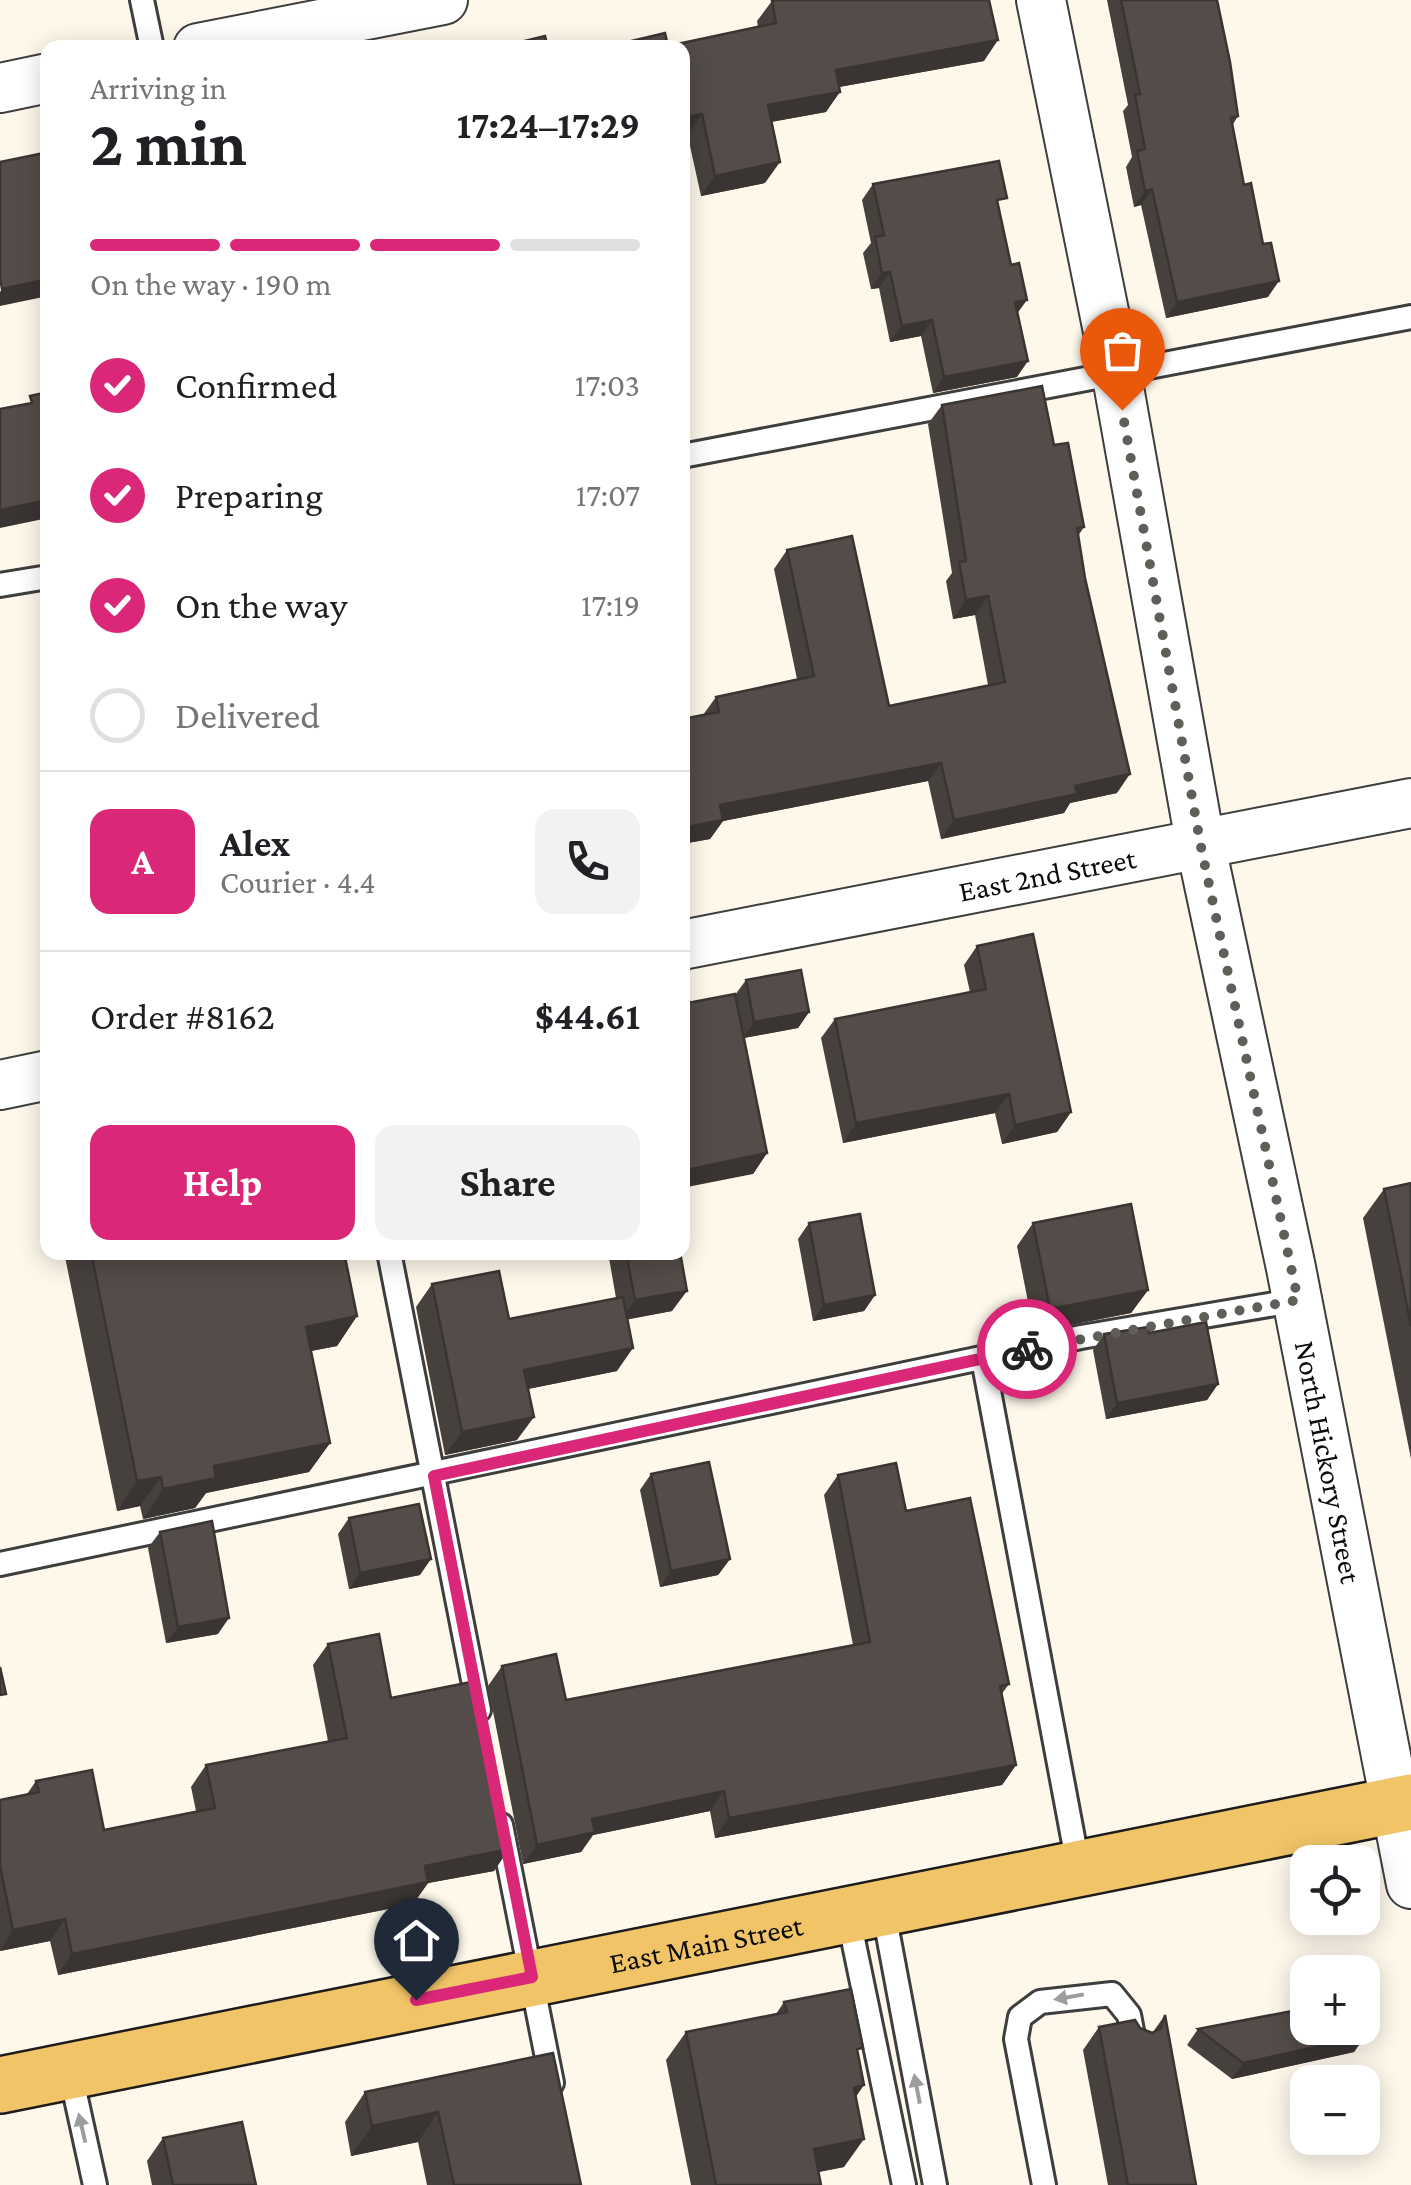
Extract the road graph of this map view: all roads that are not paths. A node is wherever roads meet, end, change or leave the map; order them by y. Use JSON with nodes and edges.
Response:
{"nodes":[{"id":1,"x":142,"y":0,"type":"edge"},
{"id":2,"x":444,"y":0,"type":"edge"},
{"id":3,"x":1042,"y":0,"type":"edge"},
{"id":4,"x":150,"y":40,"type":"edge"},
{"id":5,"x":239,"y":40,"type":"edge"},
{"id":6,"x":40,"y":80,"type":"edge"},
{"id":7,"x":0,"y":88,"type":"edge"},
{"id":8,"x":1411,"y":317,"type":"edge"},
{"id":9,"x":1116,"y":371,"type":"junction"},
{"id":10,"x":690,"y":454,"type":"edge"},
{"id":11,"x":40,"y":578,"type":"edge"},
{"id":12,"x":0,"y":585,"type":"edge"},
{"id":13,"x":1411,"y":803,"type":"edge"},
{"id":14,"x":1201,"y":847,"type":"junction"},
{"id":15,"x":690,"y":943,"type":"edge"},
{"id":16,"x":40,"y":1077,"type":"edge"},
{"id":17,"x":0,"y":1085,"type":"edge"},
{"id":18,"x":391,"y":1260,"type":"edge"},
{"id":19,"x":1298,"y":1300,"type":"junction"},
{"id":20,"x":983,"y":1359,"type":"junction"},
{"id":21,"x":434,"y":1476,"type":"junction"},
{"id":22,"x":0,"y":1564,"type":"edge"},
{"id":23,"x":484,"y":1738,"type":"edge"},
{"id":24,"x":495,"y":1794,"type":"edge"},
{"id":25,"x":1403,"y":1803,"type":"edge"},
{"id":26,"x":1079,"y":1870,"type":"junction"},
{"id":27,"x":1411,"y":1884,"type":"edge"},
{"id":28,"x":865,"y":1911,"type":"junction"},
{"id":29,"x":532,"y":1977,"type":"junction"},
{"id":30,"x":1134,"y":2041,"type":"edge"},
{"id":31,"x":70,"y":2071,"type":"junction"},
{"id":32,"x":0,"y":2085,"type":"edge"},
{"id":33,"x":556,"y":2109,"type":"edge"},
{"id":34,"x":95,"y":2185,"type":"edge"},
{"id":35,"x":904,"y":2185,"type":"edge"},
{"id":36,"x":935,"y":2185,"type":"edge"},
{"id":37,"x":1044,"y":2185,"type":"edge"}],
"edges":[{"from":1,"to":4,"type":"lane"},
{"from":2,"to":5,"type":"street"},
{"from":3,"to":9,"type":"street","name":"North Hickory Street"},
{"from":6,"to":7,"type":"street"},
{"from":8,"to":9,"type":"lane"},
{"from":9,"to":10,"type":"lane"},
{"from":9,"to":14,"type":"street","name":"North Hickory Street"},
{"from":11,"to":12,"type":"lane"},
{"from":13,"to":14,"type":"street","name":"East 2nd Street"},
{"from":14,"to":15,"type":"street","name":"East 2nd Street"},
{"from":14,"to":19,"type":"street","name":"North Hickory Street"},
{"from":16,"to":17,"type":"street"},
{"from":18,"to":21,"type":"lane"},
{"from":19,"to":20,"type":"lane"},
{"from":19,"to":25,"type":"street","name":"North Hickory Street"},
{"from":20,"to":21,"type":"lane"},
{"from":20,"to":26,"type":"lane"},
{"from":21,"to":22,"type":"lane"},
{"from":21,"to":23,"type":"lane"},
{"from":24,"to":29,"type":"lane"},
{"from":25,"to":26,"type":"main road","name":"East Main Street"},
{"from":25,"to":27,"type":"street","name":"North Hickory Street"},
{"from":26,"to":28,"type":"main road","name":"East Main Street"},
{"from":28,"to":29,"type":"main road","name":"East Main Street"},
{"from":28,"to":35,"type":"lane"},
{"from":36,"to":28,"type":"lane","one_way":true},
{"from":29,"to":31,"type":"main road","name":"East Main Street"},
{"from":29,"to":33,"type":"lane"},
{"from":30,"to":37,"type":"lane","one_way":true},
{"from":31,"to":32,"type":"main road","name":"East Main Street"},
{"from":34,"to":31,"type":"lane","one_way":true}]}
